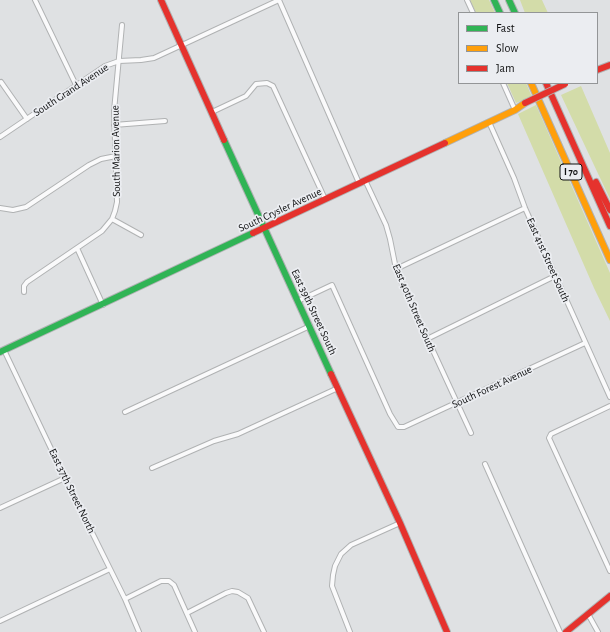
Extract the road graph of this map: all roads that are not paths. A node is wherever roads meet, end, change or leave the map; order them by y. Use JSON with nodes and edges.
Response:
{"nodes":[{"id":1,"x":35,"y":0,"type":"edge"},
{"id":2,"x":161,"y":0,"type":"edge"},
{"id":3,"x":279,"y":0,"type":"edge"},
{"id":4,"x":467,"y":0,"type":"edge"},
{"id":5,"x":494,"y":0,"type":"edge"},
{"id":6,"x":509,"y":0,"type":"edge"},
{"id":7,"x":473,"y":12,"type":"edge"},
{"id":8,"x":500,"y":12,"type":"edge"},
{"id":9,"x":515,"y":12,"type":"edge"},
{"id":10,"x":122,"y":25,"type":"dead end"},
{"id":11,"x":182,"y":46,"type":"junction"},
{"id":12,"x":120,"y":61,"type":"junction"},
{"id":13,"x":610,"y":65,"type":"edge"},
{"id":14,"x":598,"y":70,"type":"edge"},
{"id":15,"x":1,"y":82,"type":"dead end"},
{"id":16,"x":503,"y":84,"type":"edge"},
{"id":17,"x":531,"y":84,"type":"edge"},
{"id":18,"x":546,"y":84,"type":"edge"},
{"id":19,"x":566,"y":84,"type":"edge"},
{"id":20,"x":76,"y":85,"type":"junction"},
{"id":21,"x":515,"y":110,"type":"junction"},
{"id":22,"x":212,"y":112,"type":"junction"},
{"id":23,"x":560,"y":112,"type":"junction"},
{"id":24,"x":27,"y":119,"type":"junction"},
{"id":25,"x":165,"y":121,"type":"dead end"},
{"id":26,"x":489,"y":122,"type":"junction"},
{"id":27,"x":114,"y":125,"type":"junction"},
{"id":28,"x":0,"y":137,"type":"edge"},
{"id":29,"x":116,"y":156,"type":"junction"},
{"id":30,"x":362,"y":182,"type":"junction"},
{"id":31,"x":325,"y":199,"type":"junction"},
{"id":32,"x":0,"y":208,"type":"edge"},
{"id":33,"x":525,"y":208,"type":"junction"},
{"id":34,"x":610,"y":210,"type":"edge"},
{"id":35,"x":112,"y":219,"type":"junction"},
{"id":36,"x":610,"y":226,"type":"edge"},
{"id":37,"x":264,"y":228,"type":"junction"},
{"id":38,"x":141,"y":235,"type":"dead end"},
{"id":39,"x":76,"y":248,"type":"junction"},
{"id":40,"x":610,"y":260,"type":"edge"},
{"id":41,"x":396,"y":269,"type":"junction"},
{"id":42,"x":555,"y":276,"type":"junction"},
{"id":43,"x":24,"y":292,"type":"dead end"},
{"id":44,"x":298,"y":301,"type":"junction"},
{"id":45,"x":103,"y":305,"type":"junction"},
{"id":46,"x":310,"y":326,"type":"junction"},
{"id":47,"x":427,"y":339,"type":"junction"},
{"id":48,"x":585,"y":343,"type":"junction"},
{"id":49,"x":2,"y":351,"type":"edge"},
{"id":50,"x":338,"y":388,"type":"junction"},
{"id":51,"x":610,"y":397,"type":"edge"},
{"id":52,"x":457,"y":403,"type":"junction"},
{"id":53,"x":610,"y":406,"type":"edge"},
{"id":54,"x":124,"y":412,"type":"dead end"},
{"id":55,"x":471,"y":433,"type":"dead end"},
{"id":56,"x":485,"y":464,"type":"dead end"},
{"id":57,"x":152,"y":468,"type":"dead end"},
{"id":58,"x":65,"y":478,"type":"junction"},
{"id":59,"x":0,"y":508,"type":"edge"},
{"id":60,"x":400,"y":523,"type":"junction"},
{"id":61,"x":110,"y":569,"type":"junction"},
{"id":62,"x":610,"y":571,"type":"edge"},
{"id":63,"x":610,"y":596,"type":"edge"},
{"id":64,"x":126,"y":599,"type":"junction"},
{"id":65,"x":187,"y":613,"type":"junction"},
{"id":66,"x":588,"y":614,"type":"junction"},
{"id":67,"x":0,"y":621,"type":"edge"},
{"id":68,"x":139,"y":632,"type":"edge"},
{"id":69,"x":195,"y":632,"type":"edge"},
{"id":70,"x":264,"y":632,"type":"edge"},
{"id":71,"x":350,"y":632,"type":"edge"},
{"id":72,"x":447,"y":632,"type":"edge"},
{"id":73,"x":560,"y":632,"type":"edge"},
{"id":74,"x":566,"y":632,"type":"edge"},
{"id":75,"x":598,"y":632,"type":"edge"}],
"edges":[{"from":1,"to":20,"type":"street"},
{"from":2,"to":11,"type":"main road","name":"East 39th Street South"},
{"from":3,"to":11,"type":"street","name":"South Grand Avenue"},
{"from":3,"to":30,"type":"street","name":"East 40th Street South"},
{"from":4,"to":7,"type":"street"},
{"from":5,"to":8,"type":"main road"},
{"from":6,"to":9,"type":"main road"},
{"from":10,"to":12,"type":"street","name":"South Marion Avenue"},
{"from":11,"to":12,"type":"street","name":"South Grand Avenue"},
{"from":11,"to":22,"type":"main road","name":"East 39th Street South"},
{"from":12,"to":20,"type":"street","name":"South Grand Avenue"},
{"from":12,"to":27,"type":"street","name":"South Marion Avenue"},
{"from":13,"to":14,"type":"main road"},
{"from":15,"to":24,"type":"street"},
{"from":16,"to":21,"type":"street"},
{"from":17,"to":40,"type":"main road","number":"I 70"},
{"from":18,"to":23,"type":"main road","number":"I 70"},
{"from":19,"to":21,"type":"main road","name":"South Crysler Avenue","bridge":true},
{"from":20,"to":24,"type":"street","name":"South Grand Avenue"},
{"from":21,"to":26,"type":"main road","name":"South Crysler Avenue"},
{"from":22,"to":31,"type":"street"},
{"from":22,"to":37,"type":"main road","name":"East 39th Street South"},
{"from":23,"to":34,"type":"main road"},
{"from":23,"to":36,"type":"main road","number":"I 70"},
{"from":24,"to":28,"type":"street","name":"South Grand Avenue"},
{"from":25,"to":27,"type":"street"},
{"from":26,"to":30,"type":"main road","name":"South Crysler Avenue"},
{"from":26,"to":33,"type":"street","name":"East 41st Street South"},
{"from":27,"to":29,"type":"street","name":"South Marion Avenue"},
{"from":29,"to":32,"type":"street"},
{"from":29,"to":35,"type":"street","name":"South Marion Avenue"},
{"from":30,"to":31,"type":"main road","name":"South Crysler Avenue"},
{"from":30,"to":41,"type":"street","name":"East 40th Street South"},
{"from":31,"to":37,"type":"main road","name":"South Crysler Avenue"},
{"from":33,"to":41,"type":"street"},
{"from":33,"to":42,"type":"street","name":"East 41st Street South"},
{"from":35,"to":38,"type":"street"},
{"from":35,"to":39,"type":"street","name":"South Marion Avenue"},
{"from":37,"to":44,"type":"main road","name":"East 39th Street South"},
{"from":37,"to":45,"type":"main road","name":"South Crysler Avenue"},
{"from":39,"to":43,"type":"street","name":"South Marion Avenue"},
{"from":39,"to":45,"type":"street"},
{"from":41,"to":47,"type":"street","name":"East 40th Street South"},
{"from":42,"to":47,"type":"street"},
{"from":42,"to":48,"type":"street","name":"East 41st Street South"},
{"from":44,"to":46,"type":"main road","name":"East 39th Street South"},
{"from":44,"to":52,"type":"street","name":"South Forest Avenue"},
{"from":45,"to":49,"type":"main road","name":"South Crysler Avenue"},
{"from":46,"to":50,"type":"main road","name":"East 39th Street South"},
{"from":46,"to":54,"type":"street"},
{"from":47,"to":52,"type":"street","name":"East 40th Street South"},
{"from":48,"to":51,"type":"street","name":"East 41st Street South"},
{"from":48,"to":52,"type":"street","name":"South Forest Avenue"},
{"from":49,"to":58,"type":"street","name":"East 37th Street North"},
{"from":50,"to":57,"type":"street"},
{"from":50,"to":60,"type":"main road","name":"East 39th Street South"},
{"from":52,"to":55,"type":"street","name":"East 40th Street South"},
{"from":53,"to":62,"type":"street"},
{"from":56,"to":73,"type":"street"},
{"from":58,"to":59,"type":"street"},
{"from":58,"to":61,"type":"street","name":"East 37th Street North"},
{"from":60,"to":71,"type":"street"},
{"from":60,"to":72,"type":"main road","name":"East 39th Street South"},
{"from":61,"to":64,"type":"street","name":"East 37th Street North"},
{"from":61,"to":67,"type":"street"},
{"from":63,"to":66,"type":"main road"},
{"from":64,"to":65,"type":"street"},
{"from":64,"to":68,"type":"street","name":"East 37th Street North"},
{"from":65,"to":69,"type":"street"},
{"from":65,"to":70,"type":"street"},
{"from":66,"to":74,"type":"main road"},
{"from":66,"to":75,"type":"street"}]}
